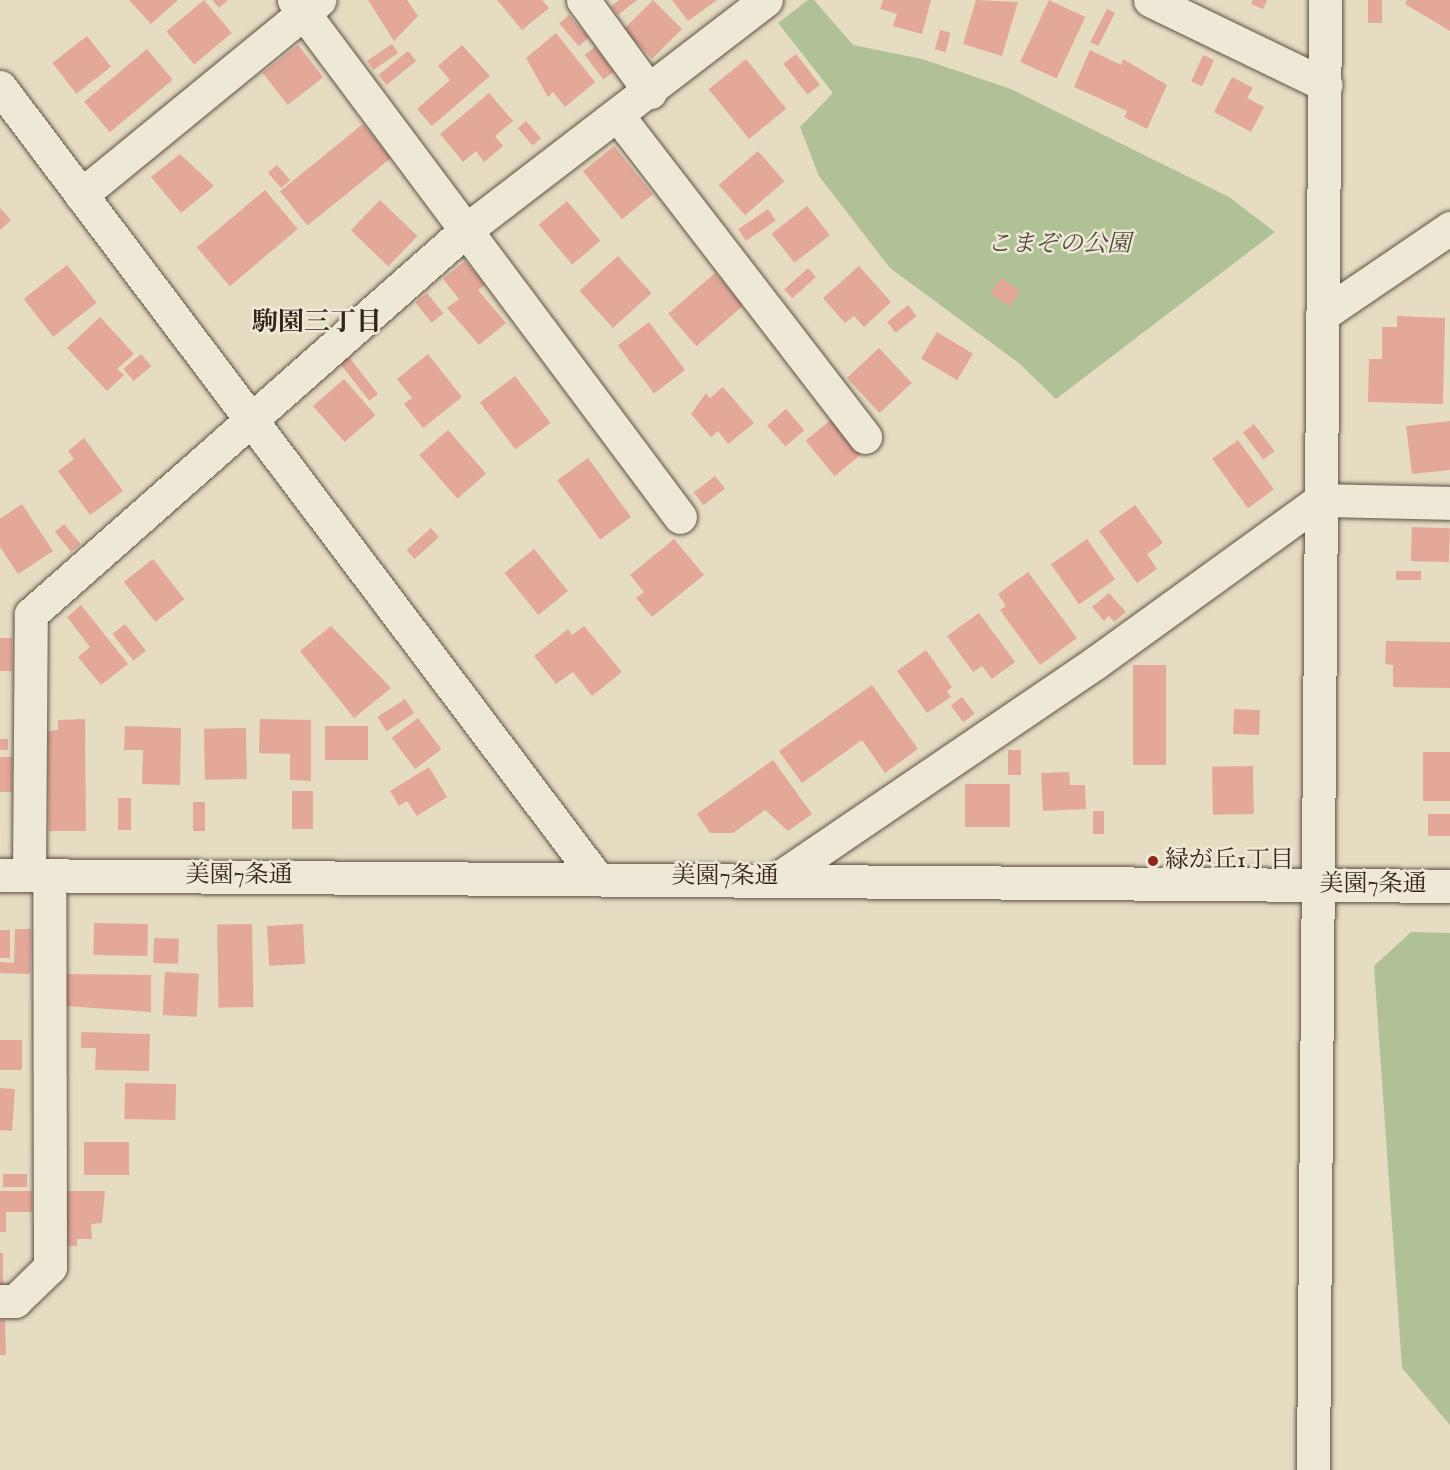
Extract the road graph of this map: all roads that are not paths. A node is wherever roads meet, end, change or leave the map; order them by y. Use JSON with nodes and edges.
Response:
{"nodes":[{"id":1,"x":583,"y":0,"type":"edge"},
{"id":2,"x":766,"y":0,"type":"edge"},
{"id":3,"x":1150,"y":0,"type":"edge"},
{"id":4,"x":1325,"y":0,"type":"edge"},
{"id":5,"x":305,"y":4,"type":"edge"},
{"id":6,"x":1326,"y":85,"type":"junction"},
{"id":7,"x":0,"y":87,"type":"edge"},
{"id":8,"x":650,"y":92,"type":"junction"},
{"id":9,"x":618,"y":116,"type":"junction"},
{"id":10,"x":81,"y":195,"type":"junction"},
{"id":11,"x":1450,"y":228,"type":"edge"},
{"id":12,"x":466,"y":230,"type":"junction"},
{"id":13,"x":1322,"y":315,"type":"junction"},
{"id":14,"x":251,"y":424,"type":"junction"},
{"id":15,"x":865,"y":437,"type":"dead end"},
{"id":16,"x":1320,"y":500,"type":"junction"},
{"id":17,"x":1450,"y":503,"type":"edge"},
{"id":18,"x":680,"y":517,"type":"dead end"},
{"id":19,"x":26,"y":875,"type":"edge"},
{"id":20,"x":596,"y":877,"type":"junction"},
{"id":21,"x":780,"y":877,"type":"junction"},
{"id":22,"x":1318,"y":885,"type":"junction"},
{"id":23,"x":1450,"y":885,"type":"edge"},
{"id":24,"x":0,"y":1301,"type":"edge"},
{"id":25,"x":1313,"y":1470,"type":"edge"}],
"edges":[{"from":1,"to":8,"type":"street"},
{"from":2,"to":8,"type":"street"},
{"from":3,"to":6,"type":"street"},
{"from":4,"to":6,"type":"street"},
{"from":5,"to":10,"type":"street"},
{"from":5,"to":12,"type":"street"},
{"from":6,"to":13,"type":"street"},
{"from":7,"to":10,"type":"street"},
{"from":8,"to":9,"type":"street"},
{"from":9,"to":12,"type":"street"},
{"from":9,"to":15,"type":"street"},
{"from":10,"to":14,"type":"street"},
{"from":11,"to":13,"type":"street"},
{"from":12,"to":14,"type":"street"},
{"from":12,"to":18,"type":"street"},
{"from":13,"to":16,"type":"street"},
{"from":14,"to":19,"type":"street"},
{"from":14,"to":20,"type":"street"},
{"from":16,"to":17,"type":"street"},
{"from":16,"to":21,"type":"street"},
{"from":16,"to":22,"type":"street"},
{"from":19,"to":20,"type":"street","name":"美園7条通"},
{"from":19,"to":24,"type":"street"},
{"from":20,"to":21,"type":"street","name":"美園7条通"},
{"from":21,"to":22,"type":"street","name":"美園7条通"},
{"from":22,"to":23,"type":"street","name":"美園7条通"},
{"from":22,"to":25,"type":"street"}]}
